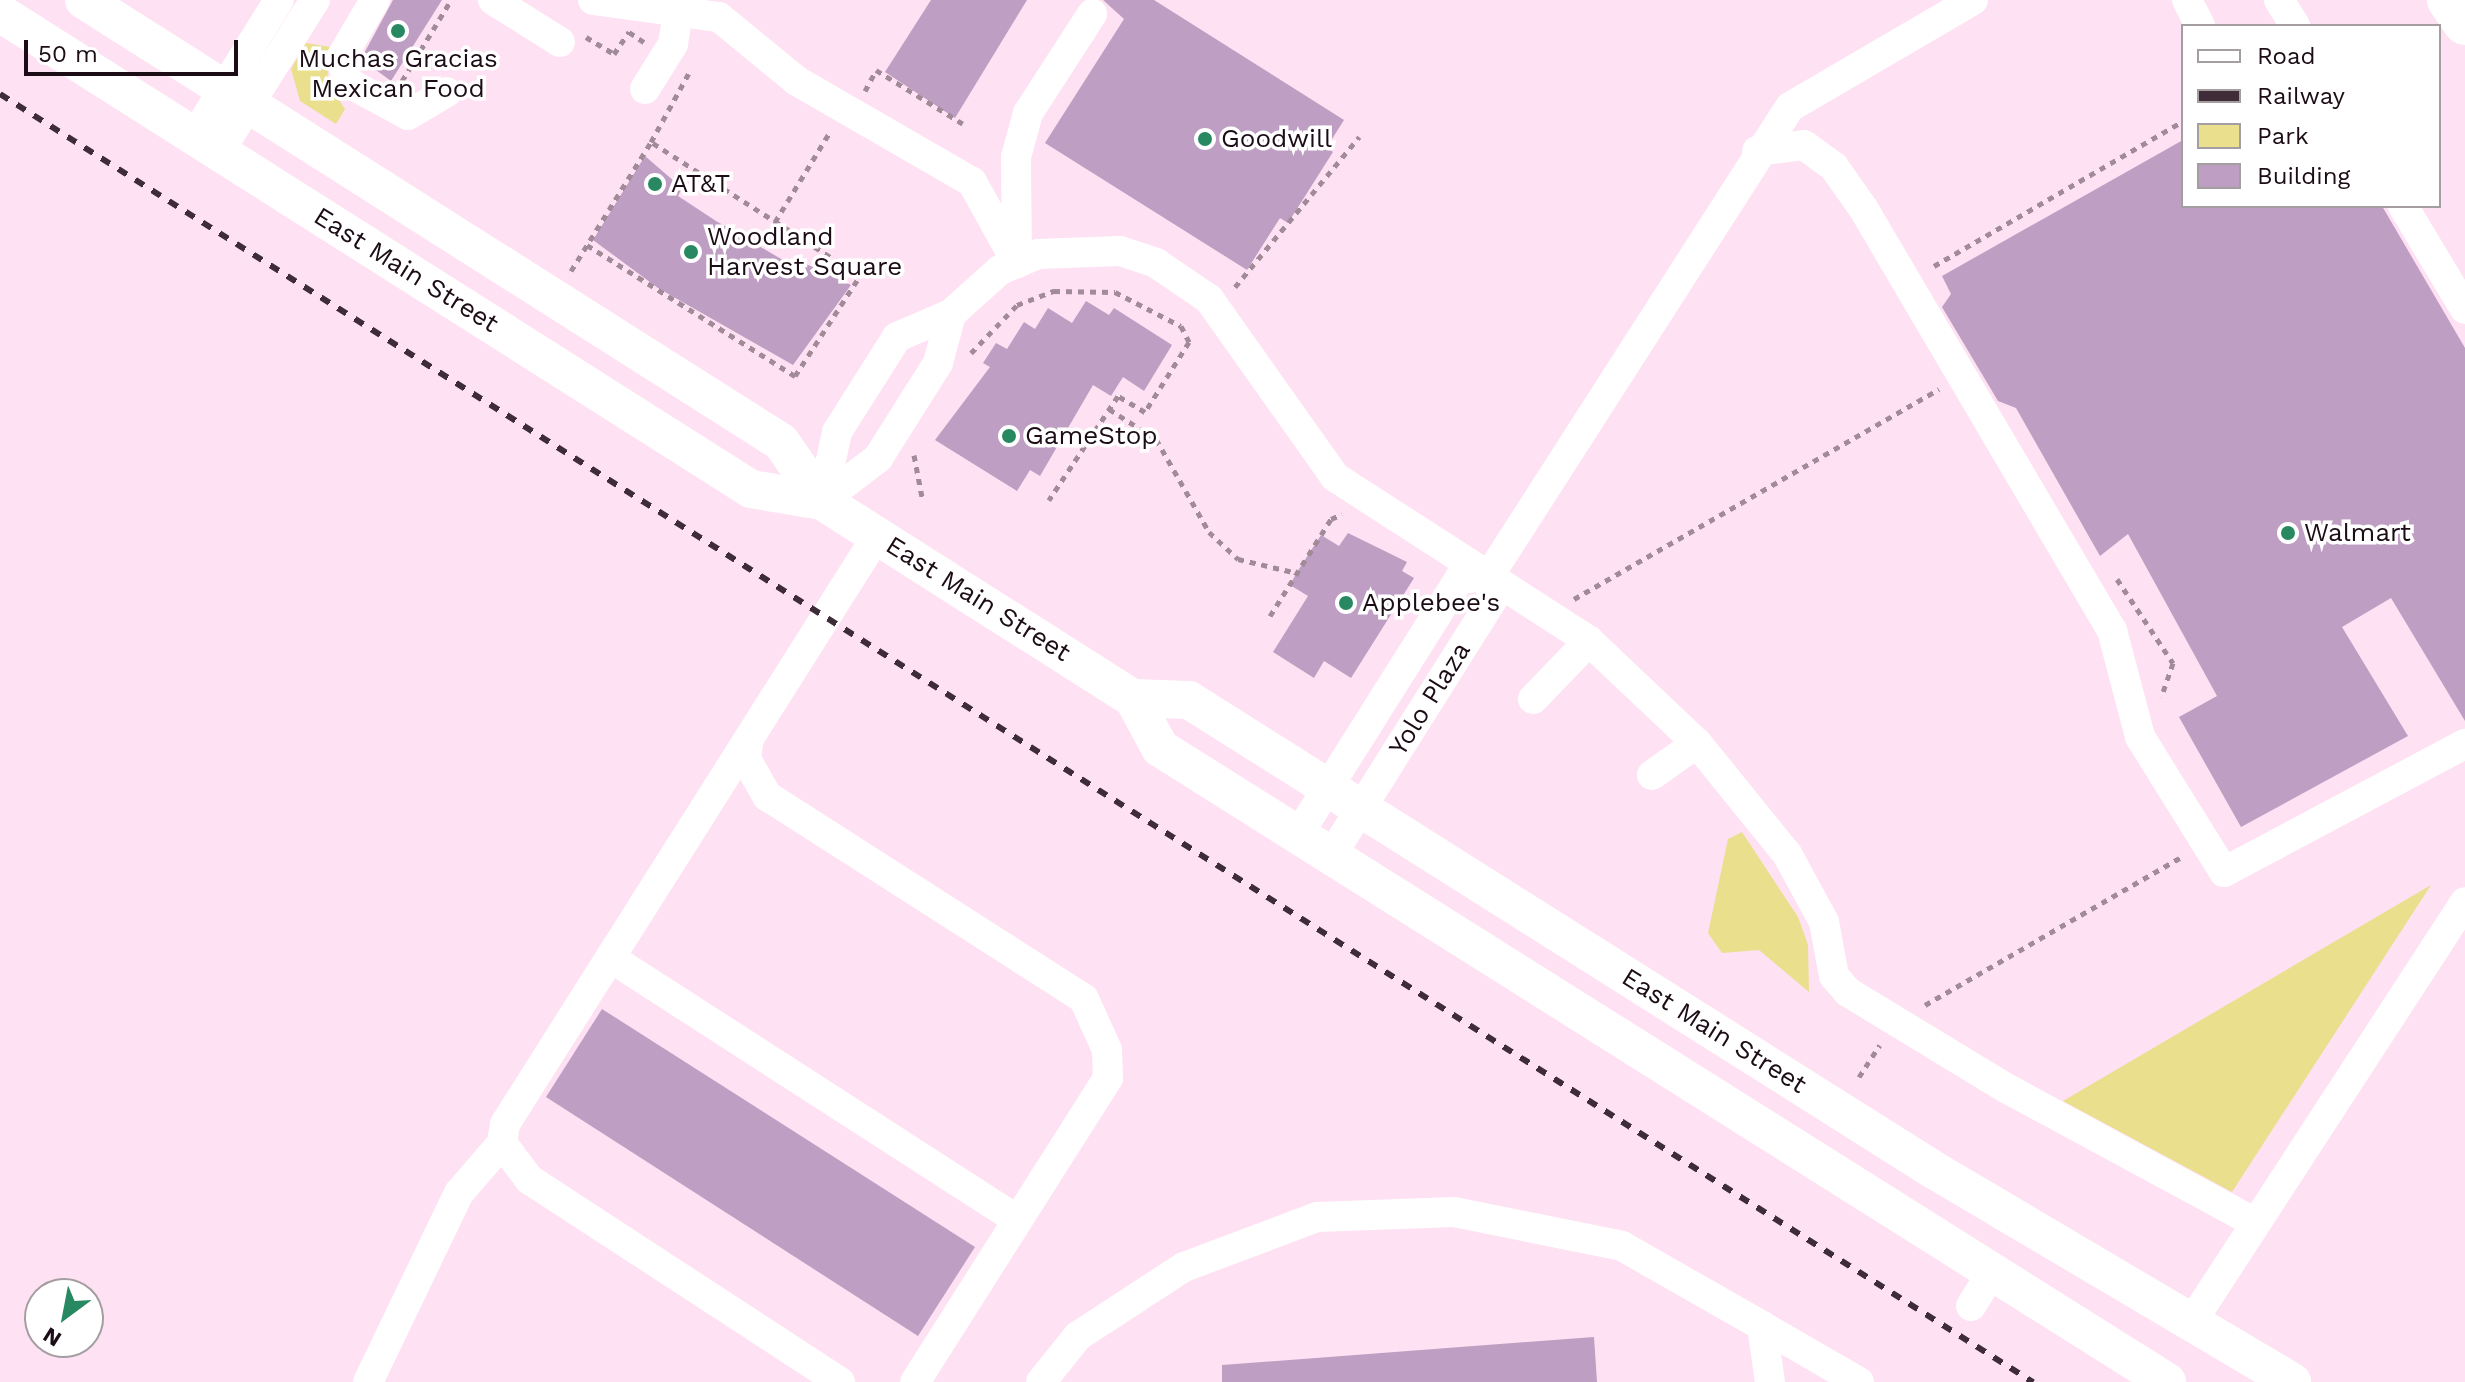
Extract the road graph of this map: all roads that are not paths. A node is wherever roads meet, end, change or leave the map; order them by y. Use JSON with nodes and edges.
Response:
{"nodes":[{"id":1,"x":84,"y":0,"type":"edge"},
{"id":2,"x":279,"y":0,"type":"edge"},
{"id":3,"x":315,"y":0,"type":"edge"},
{"id":4,"x":375,"y":0,"type":"edge"},
{"id":5,"x":493,"y":0,"type":"edge"},
{"id":6,"x":593,"y":0,"type":"edge"},
{"id":7,"x":1973,"y":0,"type":"edge"},
{"id":8,"x":2187,"y":0,"type":"edge"},
{"id":9,"x":2279,"y":0,"type":"edge"},
{"id":10,"x":2449,"y":0,"type":"edge"},
{"id":11,"x":633,"y":3,"type":"edge"},
{"id":12,"x":678,"y":12,"type":"junction"},
{"id":13,"x":0,"y":13,"type":"edge"},
{"id":14,"x":1092,"y":14,"type":"dead end"},
{"id":15,"x":2465,"y":23,"type":"edge"},
{"id":16,"x":2199,"y":24,"type":"edge"},
{"id":17,"x":2294,"y":24,"type":"edge"},
{"id":18,"x":566,"y":35,"type":"road end"},
{"id":19,"x":645,"y":89,"type":"dead end"},
{"id":20,"x":447,"y":92,"type":"dead end"},
{"id":21,"x":236,"y":96,"type":"junction"},
{"id":22,"x":207,"y":144,"type":"junction"},
{"id":23,"x":1757,"y":151,"type":"junction"},
{"id":24,"x":2404,"y":208,"type":"edge"},
{"id":25,"x":1017,"y":263,"type":"junction"},
{"id":26,"x":2465,"y":309,"type":"edge"},
{"id":27,"x":951,"y":314,"type":"junction"},
{"id":28,"x":822,"y":501,"type":"junction"},
{"id":29,"x":877,"y":536,"type":"junction"},
{"id":30,"x":1489,"y":576,"type":"junction"},
{"id":31,"x":1589,"y":641,"type":"junction"},
{"id":32,"x":1133,"y":698,"type":"junction"},
{"id":33,"x":1533,"y":699,"type":"dead end"},
{"id":34,"x":1697,"y":743,"type":"junction"},
{"id":35,"x":748,"y":744,"type":"junction"},
{"id":36,"x":2465,"y":744,"type":"edge"},
{"id":37,"x":1652,"y":775,"type":"dead end"},
{"id":38,"x":1328,"y":788,"type":"junction"},
{"id":39,"x":1361,"y":809,"type":"junction"},
{"id":40,"x":1298,"y":835,"type":"junction"},
{"id":41,"x":1331,"y":856,"type":"junction"},
{"id":42,"x":2465,"y":902,"type":"edge"},
{"id":43,"x":611,"y":958,"type":"junction"},
{"id":44,"x":502,"y":1143,"type":"junction"},
{"id":45,"x":1018,"y":1220,"type":"junction"},
{"id":46,"x":2254,"y":1222,"type":"junction"},
{"id":47,"x":1992,"y":1273,"type":"junction"},
{"id":48,"x":1971,"y":1306,"type":"dead end"},
{"id":49,"x":2191,"y":1323,"type":"junction"},
{"id":50,"x":1762,"y":1326,"type":"junction"},
{"id":51,"x":368,"y":1382,"type":"edge"},
{"id":52,"x":840,"y":1382,"type":"edge"},
{"id":53,"x":915,"y":1382,"type":"edge"},
{"id":54,"x":1041,"y":1382,"type":"edge"},
{"id":55,"x":1770,"y":1382,"type":"edge"},
{"id":56,"x":1859,"y":1382,"type":"edge"},
{"id":57,"x":2167,"y":1382,"type":"edge"},
{"id":58,"x":2292,"y":1382,"type":"edge"}],
"edges":[{"from":1,"to":21,"type":"main road","name":"East Main Street"},
{"from":2,"to":21,"type":"lane"},
{"from":3,"to":21,"type":"lane"},
{"from":4,"to":20,"type":"lane"},
{"from":5,"to":18,"type":"lane"},
{"from":6,"to":11,"type":"lane"},
{"from":7,"to":23,"type":"lane"},
{"from":8,"to":16,"type":"lane"},
{"from":9,"to":17,"type":"lane"},
{"from":10,"to":15,"type":"highway"},
{"from":11,"to":12,"type":"lane"},
{"from":12,"to":19,"type":"lane"},
{"from":12,"to":25,"type":"lane"},
{"from":13,"to":22,"type":"main road","name":"East Main Street"},
{"from":14,"to":25,"type":"lane"},
{"from":21,"to":22,"type":"lane"},
{"from":21,"to":28,"type":"main road","name":"East Main Street"},
{"from":22,"to":28,"type":"main road","name":"East Main Street"},
{"from":23,"to":30,"type":"lane"},
{"from":23,"to":36,"type":"lane"},
{"from":24,"to":26,"type":"lane"},
{"from":25,"to":27,"type":"lane"},
{"from":25,"to":30,"type":"lane"},
{"from":27,"to":28,"type":"lane"},
{"from":27,"to":28,"type":"lane"},
{"from":28,"to":29,"type":"main road","name":"East Main Street"},
{"from":29,"to":32,"type":"main road","name":"East Main Street"},
{"from":29,"to":35,"type":"lane"},
{"from":30,"to":31,"type":"lane"},
{"from":30,"to":38,"type":"lane","name":"Yolo Plaza"},
{"from":30,"to":39,"type":"lane","name":"Yolo Plaza"},
{"from":31,"to":33,"type":"lane"},
{"from":31,"to":34,"type":"lane"},
{"from":32,"to":38,"type":"main road","name":"East Main Street"},
{"from":32,"to":40,"type":"main road","name":"East Main Street"},
{"from":34,"to":37,"type":"lane"},
{"from":34,"to":46,"type":"lane"},
{"from":35,"to":43,"type":"lane"},
{"from":35,"to":45,"type":"lane"},
{"from":38,"to":39,"type":"main road","name":"East Main Street"},
{"from":38,"to":40,"type":"lane","name":"Yolo Plaza"},
{"from":39,"to":41,"type":"lane","name":"Yolo Plaza"},
{"from":39,"to":49,"type":"main road","name":"East Main Street"},
{"from":40,"to":41,"type":"main road","name":"East Main Street"},
{"from":41,"to":47,"type":"main road","name":"East Main Street"},
{"from":42,"to":46,"type":"lane"},
{"from":43,"to":44,"type":"lane"},
{"from":43,"to":45,"type":"lane"},
{"from":44,"to":51,"type":"lane"},
{"from":44,"to":52,"type":"lane"},
{"from":45,"to":53,"type":"lane"},
{"from":46,"to":49,"type":"lane"},
{"from":47,"to":48,"type":"lane"},
{"from":47,"to":57,"type":"main road","name":"East Main Street"},
{"from":49,"to":58,"type":"main road","name":"East Main Street"},
{"from":50,"to":54,"type":"lane"},
{"from":50,"to":55,"type":"lane"},
{"from":50,"to":56,"type":"lane"}]}
